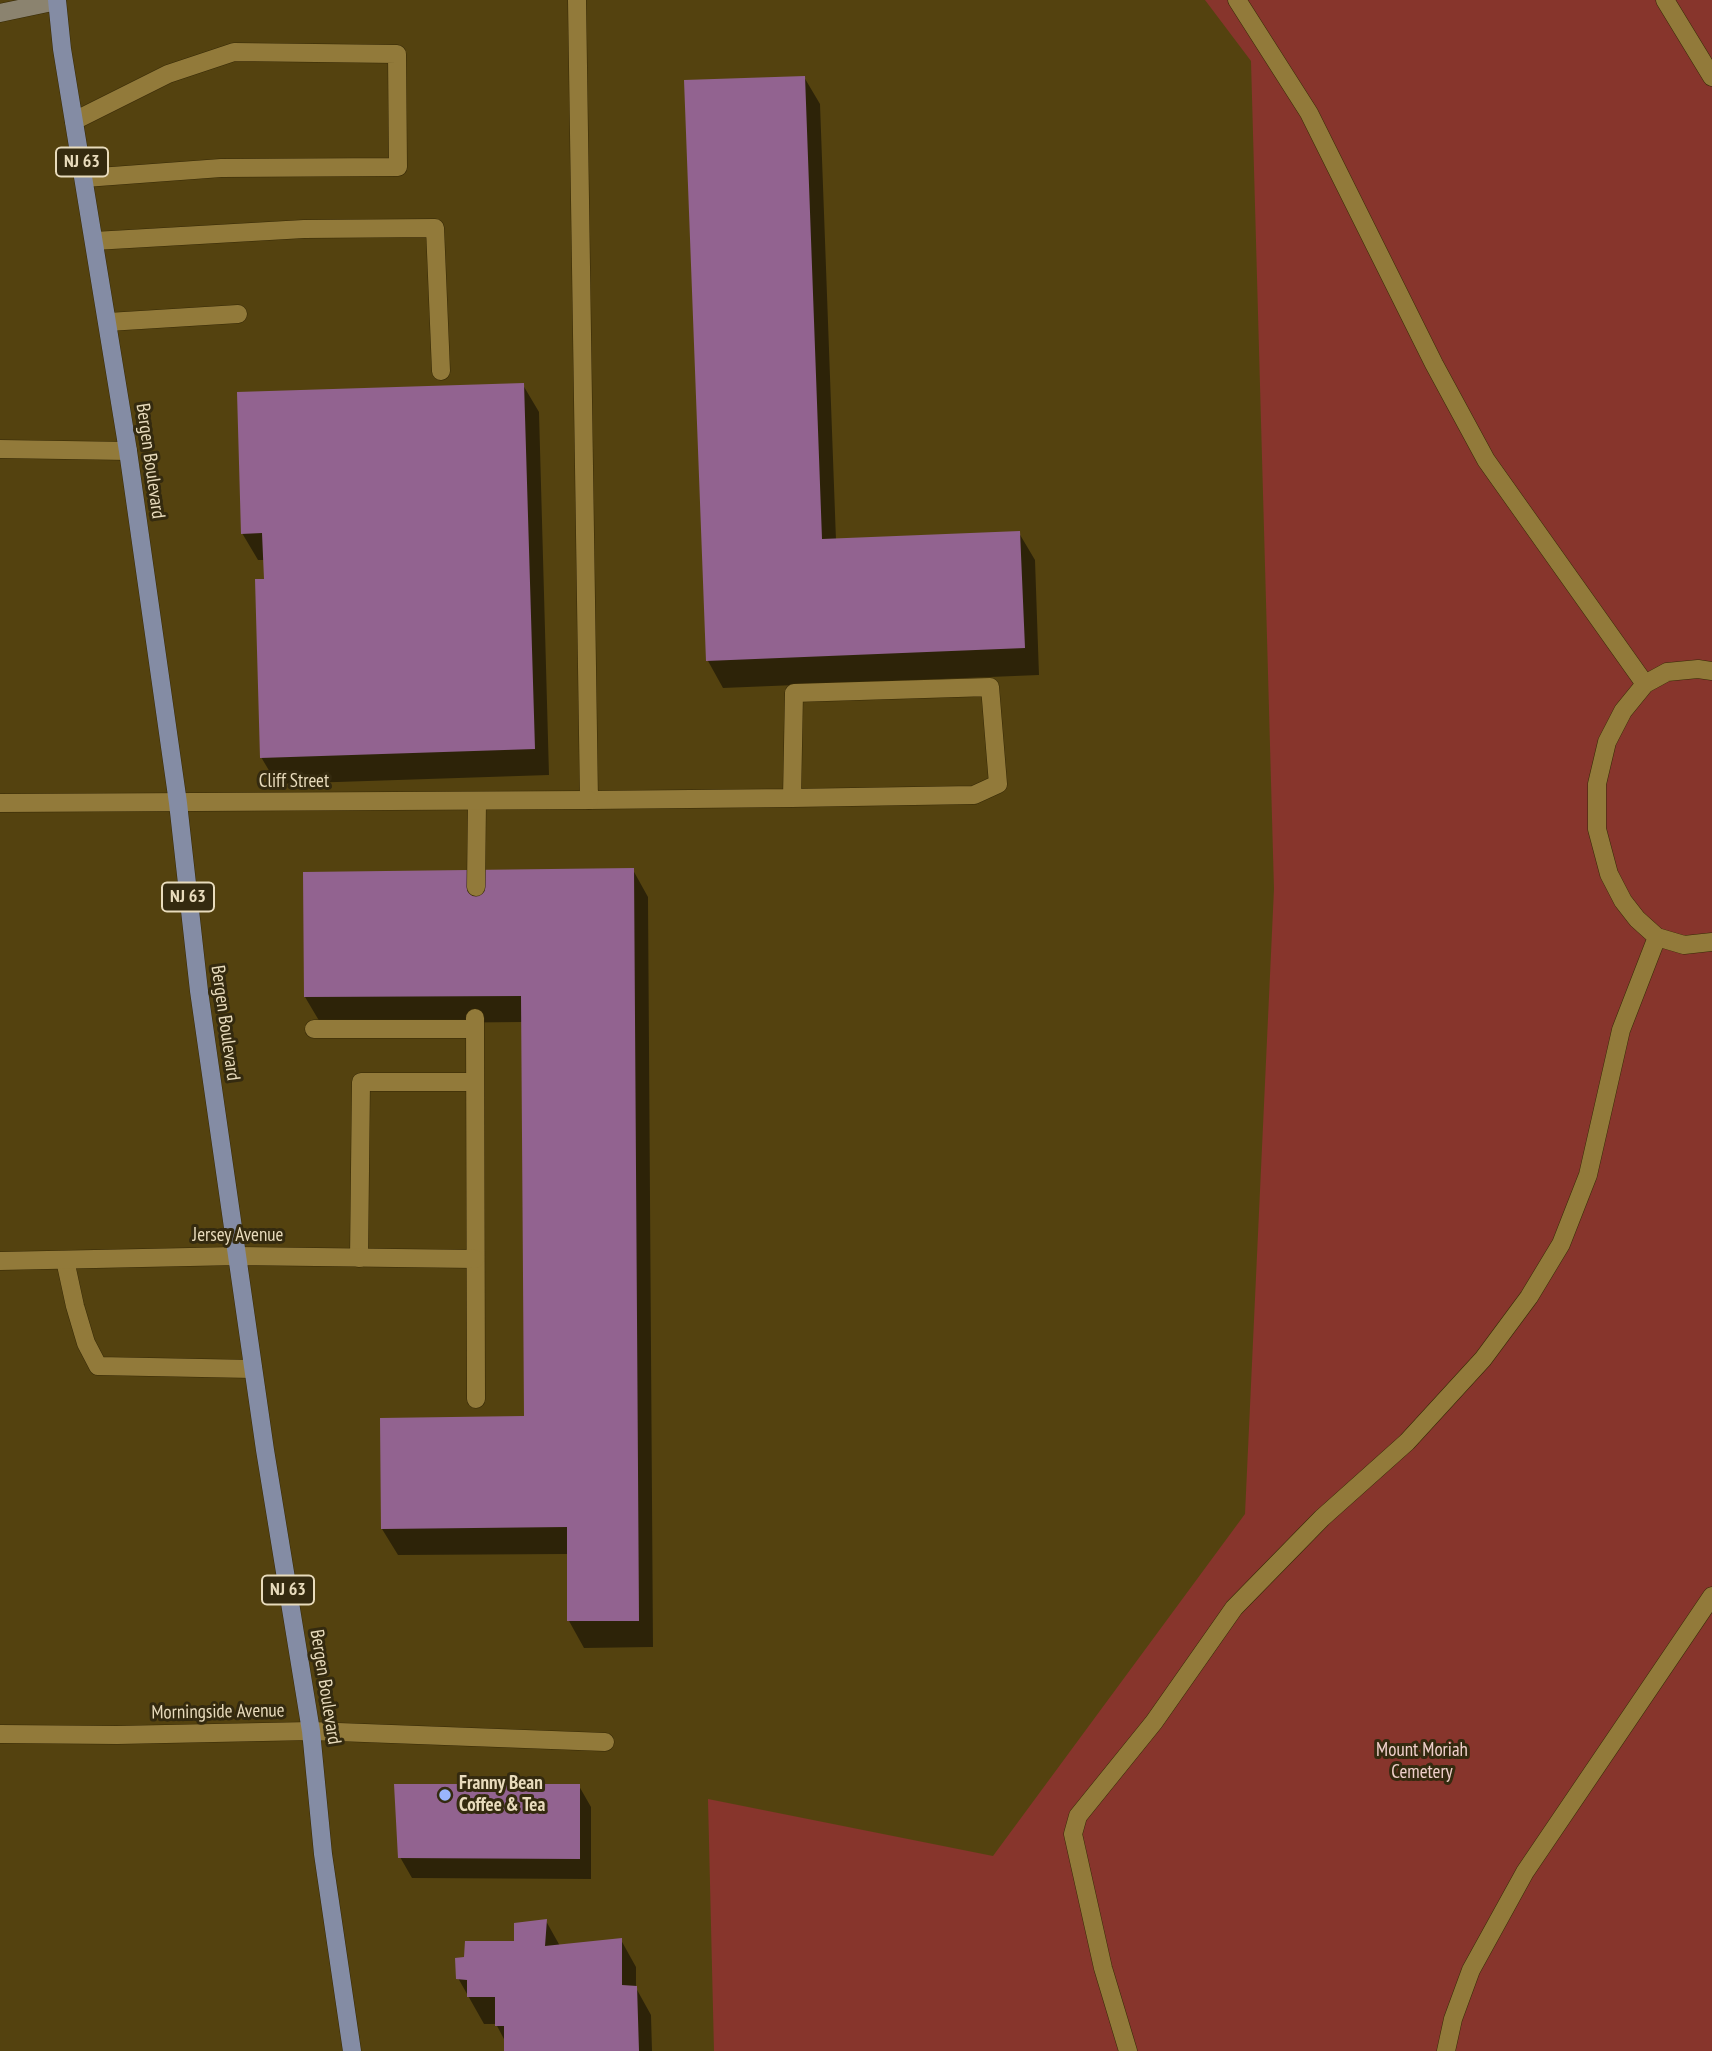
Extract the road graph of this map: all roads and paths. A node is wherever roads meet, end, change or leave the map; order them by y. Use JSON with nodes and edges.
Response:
{"nodes":[{"id":1,"x":58,"y":0,"type":"edge"},
{"id":2,"x":577,"y":0,"type":"edge"},
{"id":3,"x":1237,"y":0,"type":"edge"},
{"id":4,"x":1665,"y":0,"type":"edge"},
{"id":5,"x":0,"y":13,"type":"edge"},
{"id":6,"x":1712,"y":77,"type":"edge"},
{"id":7,"x":74,"y":121,"type":"junction"},
{"id":8,"x":85,"y":178,"type":"junction"},
{"id":9,"x":94,"y":241,"type":"junction"},
{"id":10,"x":237,"y":314,"type":"dead end"},
{"id":11,"x":108,"y":322,"type":"junction"},
{"id":12,"x":442,"y":371,"type":"dead end"},
{"id":13,"x":0,"y":449,"type":"edge"},
{"id":14,"x":128,"y":451,"type":"junction"},
{"id":15,"x":1711,"y":667,"type":"edge"},
{"id":16,"x":1645,"y":684,"type":"junction"},
{"id":17,"x":792,"y":798,"type":"junction"},
{"id":18,"x":589,"y":800,"type":"junction"},
{"id":19,"x":477,"y":802,"type":"junction"},
{"id":20,"x":0,"y":803,"type":"edge"},
{"id":21,"x":178,"y":803,"type":"junction"},
{"id":22,"x":476,"y":887,"type":"dead end"},
{"id":23,"x":1657,"y":937,"type":"junction"},
{"id":24,"x":1712,"y":942,"type":"edge"},
{"id":25,"x":314,"y":1029,"type":"dead end"},
{"id":26,"x":475,"y":1082,"type":"junction"},
{"id":27,"x":237,"y":1256,"type":"junction"},
{"id":28,"x":359,"y":1258,"type":"junction"},
{"id":29,"x":475,"y":1259,"type":"junction"},
{"id":30,"x":65,"y":1260,"type":"junction"},
{"id":31,"x":0,"y":1261,"type":"edge"},
{"id":32,"x":253,"y":1369,"type":"junction"},
{"id":33,"x":476,"y":1399,"type":"dead end"},
{"id":34,"x":1712,"y":1596,"type":"edge"},
{"id":35,"x":311,"y":1731,"type":"junction"},
{"id":36,"x":0,"y":1734,"type":"edge"},
{"id":37,"x":605,"y":1742,"type":"dead end"},
{"id":38,"x":352,"y":2051,"type":"edge"},
{"id":39,"x":1128,"y":2051,"type":"edge"},
{"id":40,"x":1446,"y":2051,"type":"edge"}],
"edges":[{"from":1,"to":5,"type":"street"},
{"from":1,"to":7,"type":"main road","name":"Bergen Boulevard","number":"NJ 63"},
{"from":2,"to":18,"type":"street"},
{"from":3,"to":16,"type":"street"},
{"from":4,"to":6,"type":"street"},
{"from":7,"to":8,"type":"main road","name":"Bergen Boulevard","number":"NJ 63"},
{"from":7,"to":8,"type":"street"},
{"from":8,"to":9,"type":"main road","name":"Bergen Boulevard","number":"NJ 63"},
{"from":9,"to":11,"type":"main road","name":"Bergen Boulevard","number":"NJ 63"},
{"from":9,"to":12,"type":"street"},
{"from":10,"to":11,"type":"street"},
{"from":11,"to":14,"type":"main road","name":"Bergen Boulevard","number":"NJ 63"},
{"from":13,"to":14,"type":"street"},
{"from":14,"to":21,"type":"main road","name":"Bergen Boulevard","number":"NJ 63"},
{"from":15,"to":16,"type":"street"},
{"from":16,"to":23,"type":"street"},
{"from":17,"to":17,"type":"street","name":"Cliff Street"},
{"from":17,"to":18,"type":"street","name":"Cliff Street"},
{"from":18,"to":19,"type":"street","name":"Cliff Street"},
{"from":19,"to":21,"type":"street","name":"Cliff Street"},
{"from":19,"to":22,"type":"street"},
{"from":20,"to":21,"type":"street","name":"Cliff Street"},
{"from":21,"to":27,"type":"main road","name":"Bergen Boulevard","number":"NJ 63"},
{"from":23,"to":24,"type":"street"},
{"from":23,"to":39,"type":"street"},
{"from":25,"to":26,"type":"street"},
{"from":26,"to":28,"type":"street"},
{"from":26,"to":29,"type":"street"},
{"from":27,"to":28,"type":"street","name":"Jersey Avenue"},
{"from":27,"to":30,"type":"street","name":"Jersey Avenue"},
{"from":27,"to":32,"type":"main road","name":"Bergen Boulevard","number":"NJ 63"},
{"from":28,"to":29,"type":"street","name":"Jersey Avenue"},
{"from":29,"to":33,"type":"street"},
{"from":30,"to":31,"type":"street","name":"Jersey Avenue"},
{"from":30,"to":32,"type":"street"},
{"from":32,"to":35,"type":"main road","name":"Bergen Boulevard","number":"NJ 63"},
{"from":34,"to":40,"type":"street"},
{"from":35,"to":36,"type":"street","name":"Morningside Avenue"},
{"from":35,"to":37,"type":"street","name":"Morningside Avenue"},
{"from":35,"to":38,"type":"main road","name":"Bergen Boulevard","number":"NJ 63"}]}
